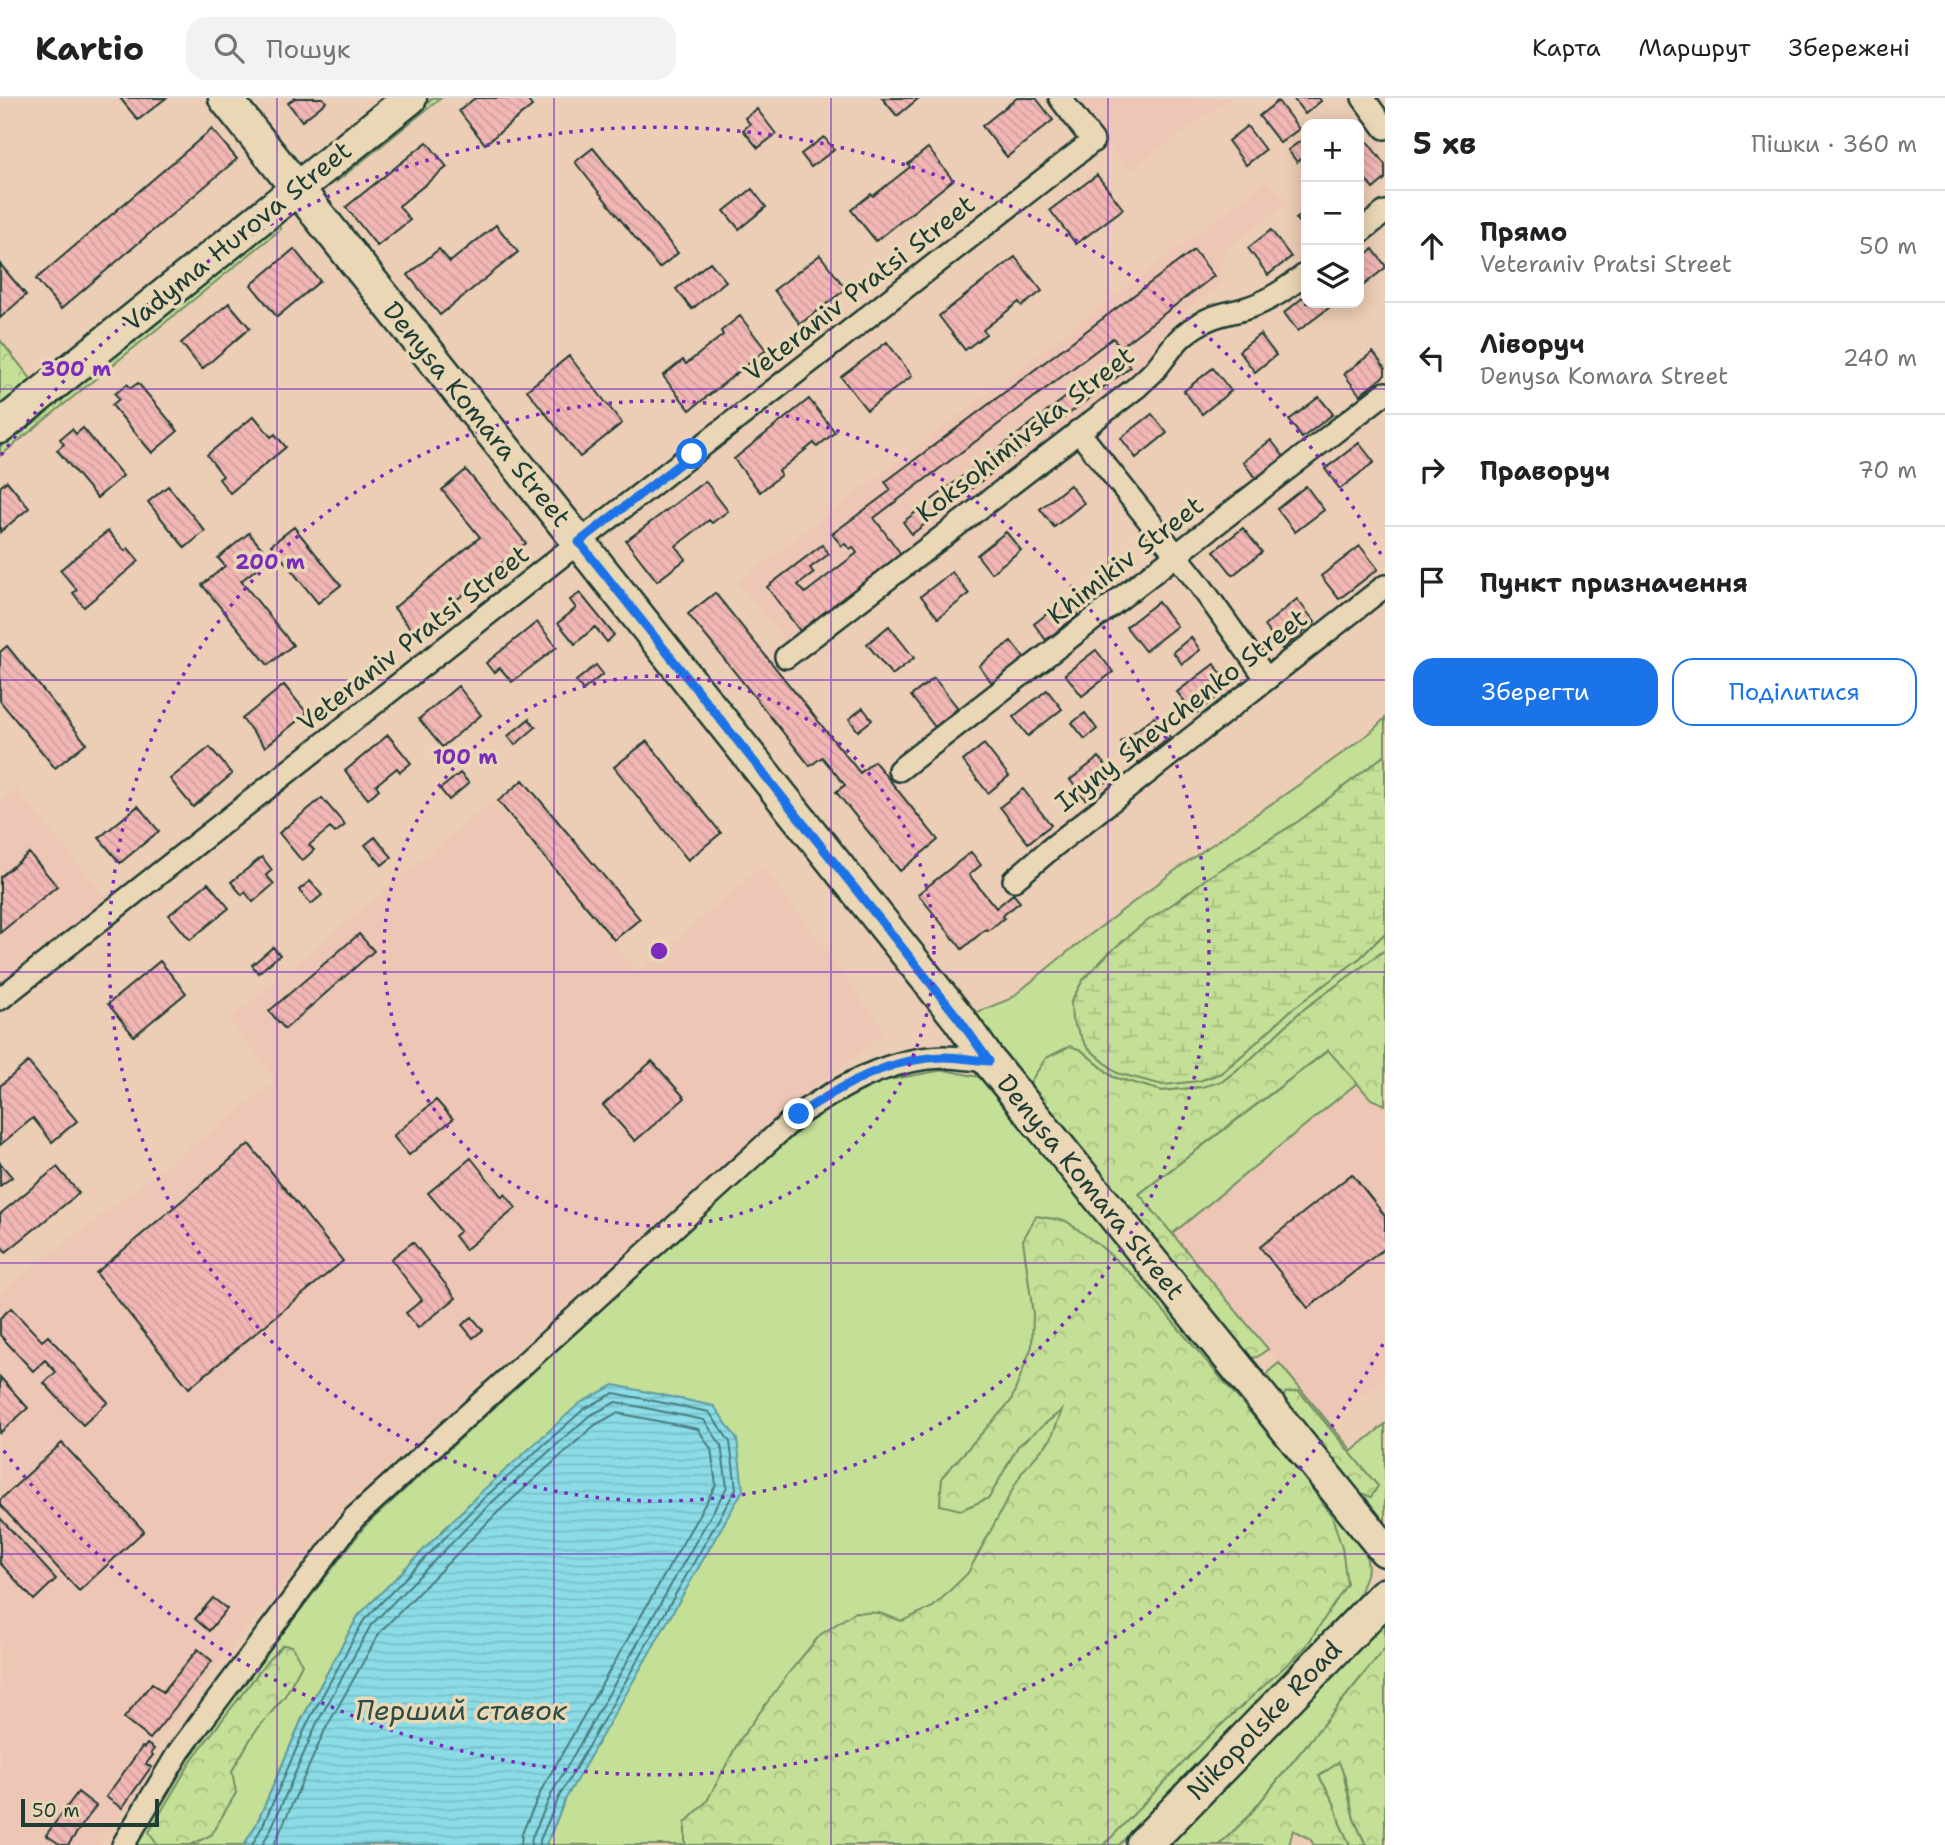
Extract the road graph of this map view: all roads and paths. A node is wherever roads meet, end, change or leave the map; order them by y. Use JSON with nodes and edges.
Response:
{"nodes":[{"id":1,"x":225,"y":98,"type":"edge"},
{"id":2,"x":410,"y":98,"type":"edge"},
{"id":3,"x":1060,"y":98,"type":"edge"},
{"id":4,"x":1363,"y":98,"type":"edge"},
{"id":5,"x":1385,"y":128,"type":"edge"},
{"id":6,"x":297,"y":187,"type":"junction"},
{"id":7,"x":1385,"y":212,"type":"edge"},
{"id":8,"x":1364,"y":229,"type":"edge"},
{"id":9,"x":1301,"y":278,"type":"edge"},
{"id":10,"x":1385,"y":393,"type":"edge"},
{"id":11,"x":0,"y":426,"type":"edge"},
{"id":12,"x":1078,"y":431,"type":"junction"},
{"id":13,"x":579,"y":542,"type":"junction"},
{"id":14,"x":1176,"y":556,"type":"junction"},
{"id":15,"x":1385,"y":586,"type":"edge"},
{"id":16,"x":786,"y":657,"type":"dead end"},
{"id":17,"x":1266,"y":678,"type":"junction"},
{"id":18,"x":899,"y":770,"type":"dead end"},
{"id":19,"x":1014,"y":880,"type":"dead end"},
{"id":20,"x":0,"y":999,"type":"edge"},
{"id":21,"x":989,"y":1061,"type":"junction"},
{"id":22,"x":1385,"y":1550,"type":"edge"},
{"id":23,"x":1385,"y":1596,"type":"edge"},
{"id":24,"x":123,"y":1845,"type":"edge"},
{"id":25,"x":1144,"y":1845,"type":"edge"}],
"edges":[{"from":1,"to":6,"type":"street","name":"Denysa Komara Street"},
{"from":2,"to":6,"type":"street","name":"Vadyma Hurova Street"},
{"from":3,"to":13,"type":"street","name":"Veteraniv Pratsi Street"},
{"from":4,"to":5,"type":"street"},
{"from":6,"to":11,"type":"street","name":"Vadyma Hurova Street"},
{"from":6,"to":13,"type":"street","name":"Denysa Komara Street"},
{"from":7,"to":8,"type":"street"},
{"from":9,"to":12,"type":"street","name":"Koksohimivska Street"},
{"from":10,"to":14,"type":"street","name":"Khimikiv Street"},
{"from":12,"to":14,"type":"street"},
{"from":12,"to":16,"type":"street","name":"Koksohimivska Street"},
{"from":13,"to":20,"type":"street","name":"Veteraniv Pratsi Street"},
{"from":13,"to":21,"type":"street","name":"Denysa Komara Street"},
{"from":14,"to":17,"type":"street"},
{"from":14,"to":18,"type":"street","name":"Khimikiv Street"},
{"from":15,"to":17,"type":"street","name":"Iryny Shevchenko Street"},
{"from":17,"to":19,"type":"street","name":"Iryny Shevchenko Street"},
{"from":21,"to":22,"type":"street","name":"Denysa Komara Street"},
{"from":21,"to":24,"type":"street"},
{"from":23,"to":25,"type":"main road","name":"Nikopolske Road"}]}
